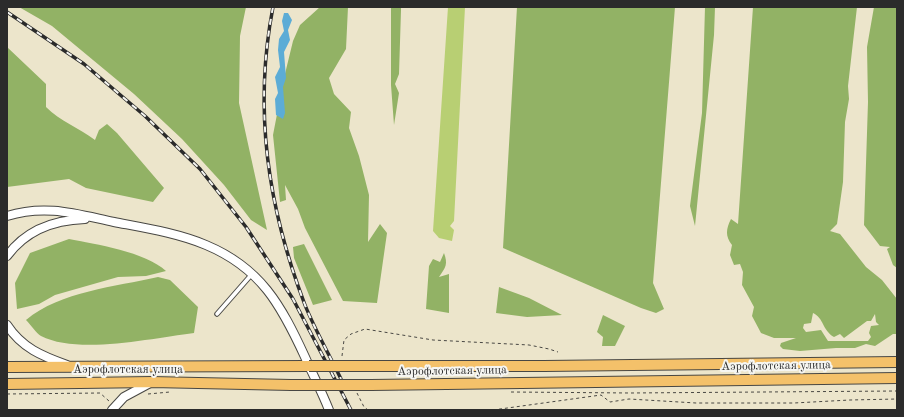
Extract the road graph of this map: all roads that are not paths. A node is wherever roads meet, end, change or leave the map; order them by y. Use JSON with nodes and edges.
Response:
{"nodes":[{"id":1,"x":7,"y":216,"type":"edge"},
{"id":2,"x":96,"y":218,"type":"junction"},
{"id":3,"x":7,"y":256,"type":"edge"},
{"id":4,"x":252,"y":274,"type":"junction"},
{"id":5,"x":217,"y":314,"type":"dead end"},
{"id":6,"x":7,"y":325,"type":"edge"},
{"id":7,"x":897,"y":362,"type":"edge"},
{"id":8,"x":70,"y":366,"type":"junction"},
{"id":9,"x":310,"y":366,"type":"junction"},
{"id":10,"x":7,"y":367,"type":"edge"},
{"id":11,"x":897,"y":378,"type":"edge"},
{"id":12,"x":152,"y":382,"type":"junction"},
{"id":13,"x":7,"y":384,"type":"edge"},
{"id":14,"x":112,"y":410,"type":"edge"},
{"id":15,"x":329,"y":410,"type":"edge"}],
"edges":[{"from":1,"to":2,"type":"street"},
{"from":2,"to":3,"type":"street"},
{"from":2,"to":4,"type":"street"},
{"from":4,"to":5,"type":"lane"},
{"from":4,"to":9,"type":"street"},
{"from":6,"to":8,"type":"street"},
{"from":7,"to":9,"type":"main road","name":"Аэрофлотская улица","bridge":true},
{"from":8,"to":9,"type":"main road","name":"Аэрофлотская улица"},
{"from":8,"to":10,"type":"main road","name":"Аэрофлотская улица"},
{"from":9,"to":15,"type":"street"},
{"from":11,"to":12,"type":"main road","name":"Аэрофлотская улица","bridge":true},
{"from":12,"to":13,"type":"main road","name":"Аэрофлотская улица"},
{"from":12,"to":14,"type":"street"}]}
